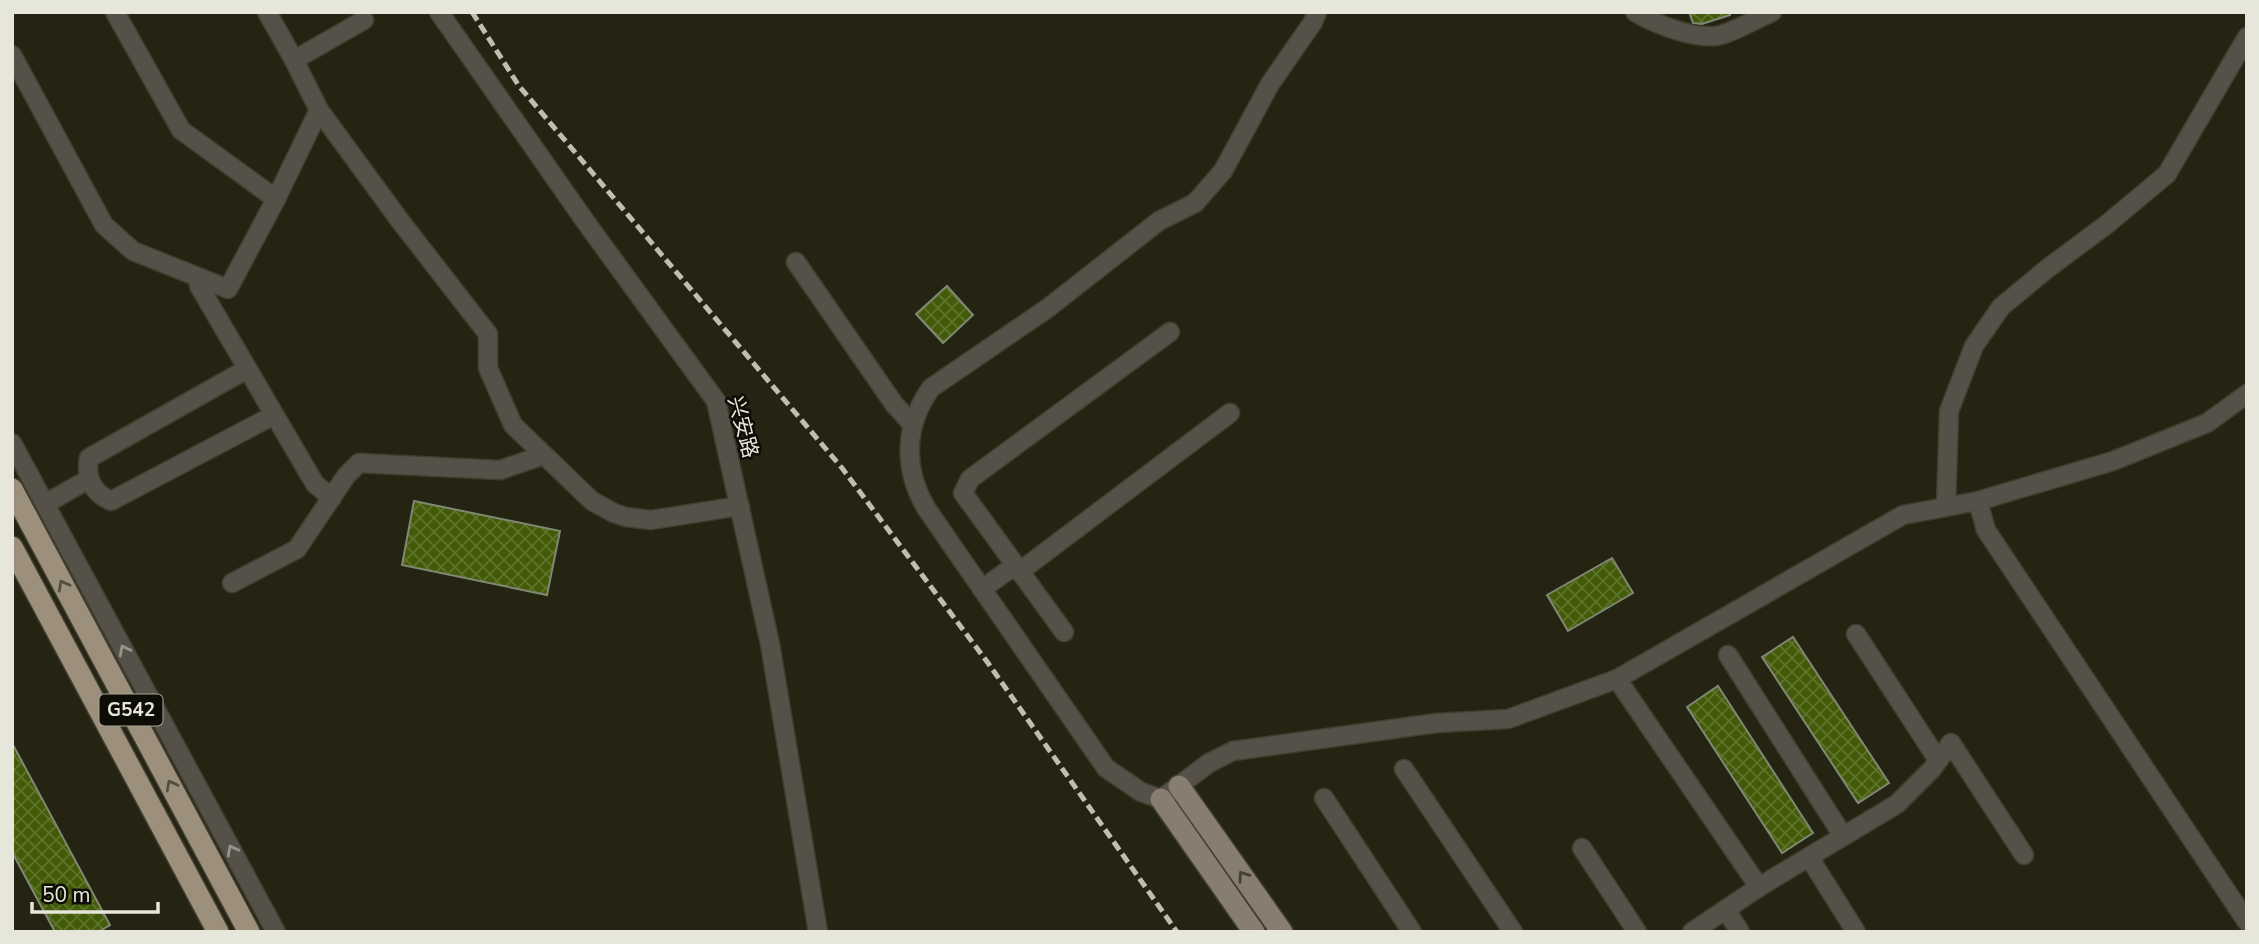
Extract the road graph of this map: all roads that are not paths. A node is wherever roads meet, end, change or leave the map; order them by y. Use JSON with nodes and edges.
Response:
{"nodes":[{"id":1,"x":115,"y":12,"type":"edge"},
{"id":2,"x":267,"y":12,"type":"edge"},
{"id":3,"x":439,"y":12,"type":"edge"},
{"id":4,"x":1317,"y":12,"type":"edge"},
{"id":5,"x":1635,"y":12,"type":"edge"},
{"id":6,"x":1772,"y":12,"type":"edge"},
{"id":7,"x":365,"y":20,"type":"dead end"},
{"id":8,"x":2247,"y":37,"type":"edge"},
{"id":9,"x":12,"y":55,"type":"edge"},
{"id":10,"x":295,"y":60,"type":"junction"},
{"id":11,"x":319,"y":110,"type":"junction"},
{"id":12,"x":276,"y":199,"type":"junction"},
{"id":13,"x":796,"y":262,"type":"dead end"},
{"id":14,"x":199,"y":286,"type":"dead end"},
{"id":15,"x":1170,"y":332,"type":"dead end"},
{"id":16,"x":247,"y":369,"type":"junction"},
{"id":17,"x":2247,"y":394,"type":"edge"},
{"id":18,"x":1230,"y":413,"type":"dead end"},
{"id":19,"x":274,"y":415,"type":"junction"},
{"id":20,"x":912,"y":424,"type":"junction"},
{"id":21,"x":12,"y":443,"type":"edge"},
{"id":22,"x":544,"y":455,"type":"junction"},
{"id":23,"x":89,"y":479,"type":"junction"},
{"id":24,"x":12,"y":489,"type":"edge"},
{"id":25,"x":332,"y":498,"type":"junction"},
{"id":26,"x":1978,"y":501,"type":"junction"},
{"id":27,"x":45,"y":504,"type":"junction"},
{"id":28,"x":740,"y":506,"type":"junction"},
{"id":29,"x":1946,"y":507,"type":"junction"},
{"id":30,"x":12,"y":547,"type":"edge"},
{"id":31,"x":1016,"y":569,"type":"junction"},
{"id":32,"x":232,"y":583,"type":"dead end"},
{"id":33,"x":982,"y":589,"type":"junction"},
{"id":34,"x":1064,"y":632,"type":"dead end"},
{"id":35,"x":1856,"y":634,"type":"dead end"},
{"id":36,"x":1728,"y":655,"type":"dead end"},
{"id":37,"x":1617,"y":679,"type":"junction"},
{"id":38,"x":1938,"y":760,"type":"junction"},
{"id":39,"x":1404,"y":769,"type":"dead end"},
{"id":40,"x":1179,"y":786,"type":"junction"},
{"id":41,"x":1324,"y":798,"type":"dead end"},
{"id":42,"x":1161,"y":799,"type":"junction"},
{"id":43,"x":1843,"y":836,"type":"junction"},
{"id":44,"x":1581,"y":848,"type":"dead end"},
{"id":45,"x":2024,"y":855,"type":"dead end"},
{"id":46,"x":1809,"y":857,"type":"junction"},
{"id":47,"x":1759,"y":887,"type":"junction"},
{"id":48,"x":1726,"y":910,"type":"junction"},
{"id":49,"x":2247,"y":922,"type":"edge"},
{"id":50,"x":218,"y":932,"type":"edge"},
{"id":51,"x":249,"y":932,"type":"edge"},
{"id":52,"x":276,"y":932,"type":"edge"},
{"id":53,"x":818,"y":932,"type":"edge"},
{"id":54,"x":1254,"y":932,"type":"edge"},
{"id":55,"x":1282,"y":932,"type":"edge"},
{"id":56,"x":1412,"y":932,"type":"edge"},
{"id":57,"x":1513,"y":932,"type":"edge"},
{"id":58,"x":1637,"y":932,"type":"edge"},
{"id":59,"x":1692,"y":932,"type":"edge"},
{"id":60,"x":1740,"y":932,"type":"edge"},
{"id":61,"x":1856,"y":932,"type":"edge"}],
"edges":[{"from":1,"to":12,"type":"street"},
{"from":2,"to":10,"type":"street"},
{"from":3,"to":28,"type":"street","name":"兴安路"},
{"from":4,"to":20,"type":"street"},
{"from":5,"to":6,"type":"street"},
{"from":7,"to":10,"type":"street"},
{"from":8,"to":29,"type":"street"},
{"from":9,"to":12,"type":"street"},
{"from":10,"to":11,"type":"street"},
{"from":11,"to":12,"type":"street"},
{"from":11,"to":22,"type":"street"},
{"from":13,"to":20,"type":"street"},
{"from":14,"to":16,"type":"street"},
{"from":15,"to":31,"type":"street"},
{"from":16,"to":19,"type":"street"},
{"from":16,"to":23,"type":"street"},
{"from":17,"to":26,"type":"street"},
{"from":18,"to":31,"type":"street"},
{"from":19,"to":23,"type":"street"},
{"from":19,"to":25,"type":"street"},
{"from":20,"to":33,"type":"street"},
{"from":21,"to":27,"type":"street"},
{"from":22,"to":25,"type":"street"},
{"from":22,"to":28,"type":"street"},
{"from":23,"to":27,"type":"street"},
{"from":51,"to":24,"type":"highway","number":"G542","one_way":true},
{"from":25,"to":32,"type":"street"},
{"from":26,"to":29,"type":"street"},
{"from":26,"to":49,"type":"street"},
{"from":52,"to":27,"type":"street","one_way":true},
{"from":28,"to":53,"type":"street","name":"兴安路"},
{"from":29,"to":37,"type":"street"},
{"from":30,"to":50,"type":"highway","number":"G542"},
{"from":31,"to":33,"type":"street"},
{"from":31,"to":34,"type":"street"},
{"from":33,"to":42,"type":"street"},
{"from":35,"to":38,"type":"street"},
{"from":36,"to":43,"type":"street"},
{"from":37,"to":40,"type":"street"},
{"from":37,"to":47,"type":"street"},
{"from":38,"to":43,"type":"street"},
{"from":38,"to":45,"type":"street"},
{"from":39,"to":57,"type":"street"},
{"from":40,"to":42,"type":"street"},
{"from":55,"to":40,"type":"main road","one_way":true},
{"from":41,"to":56,"type":"street"},
{"from":42,"to":54,"type":"main road"},
{"from":43,"to":46,"type":"street"},
{"from":44,"to":58,"type":"street"},
{"from":46,"to":47,"type":"street"},
{"from":46,"to":61,"type":"street"},
{"from":47,"to":48,"type":"street"},
{"from":48,"to":59,"type":"street"},
{"from":48,"to":60,"type":"street"}]}
